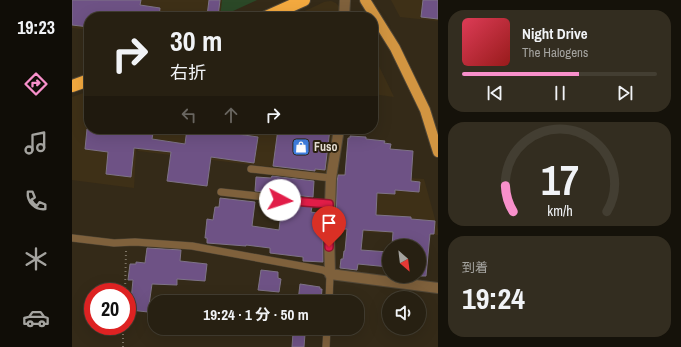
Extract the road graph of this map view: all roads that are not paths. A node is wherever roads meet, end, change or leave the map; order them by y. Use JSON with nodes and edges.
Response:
{"nodes":[{"id":1,"x":304,"y":0,"type":"edge"},
{"id":2,"x":345,"y":0,"type":"edge"},
{"id":3,"x":365,"y":0,"type":"edge"},
{"id":4,"x":277,"y":12,"type":"edge"},
{"id":5,"x":344,"y":12,"type":"edge"},
{"id":6,"x":372,"y":12,"type":"edge"},
{"id":7,"x":378,"y":21,"type":"edge"},
{"id":8,"x":84,"y":82,"type":"edge"},
{"id":9,"x":72,"y":86,"type":"edge"},
{"id":10,"x":338,"y":134,"type":"edge"},
{"id":11,"x":438,"y":152,"type":"edge"},
{"id":12,"x":251,"y":168,"type":"dead end"},
{"id":13,"x":331,"y":178,"type":"junction"},
{"id":14,"x":221,"y":192,"type":"dead end"},
{"id":15,"x":329,"y":204,"type":"junction"},
{"id":16,"x":72,"y":238,"type":"edge"},
{"id":17,"x":330,"y":274,"type":"junction"},
{"id":18,"x":438,"y":288,"type":"edge"},
{"id":19,"x":329,"y":295,"type":"edge"},
{"id":20,"x":327,"y":335,"type":"edge"},
{"id":21,"x":326,"y":347,"type":"edge"}],
"edges":[{"from":1,"to":4,"type":"highway"},
{"from":2,"to":5,"type":"street"},
{"from":3,"to":6,"type":"main road"},
{"from":7,"to":11,"type":"main road"},
{"from":8,"to":9,"type":"highway"},
{"from":10,"to":13,"type":"street"},
{"from":12,"to":13,"type":"lane"},
{"from":13,"to":15,"type":"street"},
{"from":14,"to":15,"type":"lane"},
{"from":15,"to":17,"type":"street"},
{"from":16,"to":17,"type":"lane"},
{"from":17,"to":18,"type":"street"},
{"from":17,"to":19,"type":"lane"},
{"from":20,"to":21,"type":"lane"}]}
